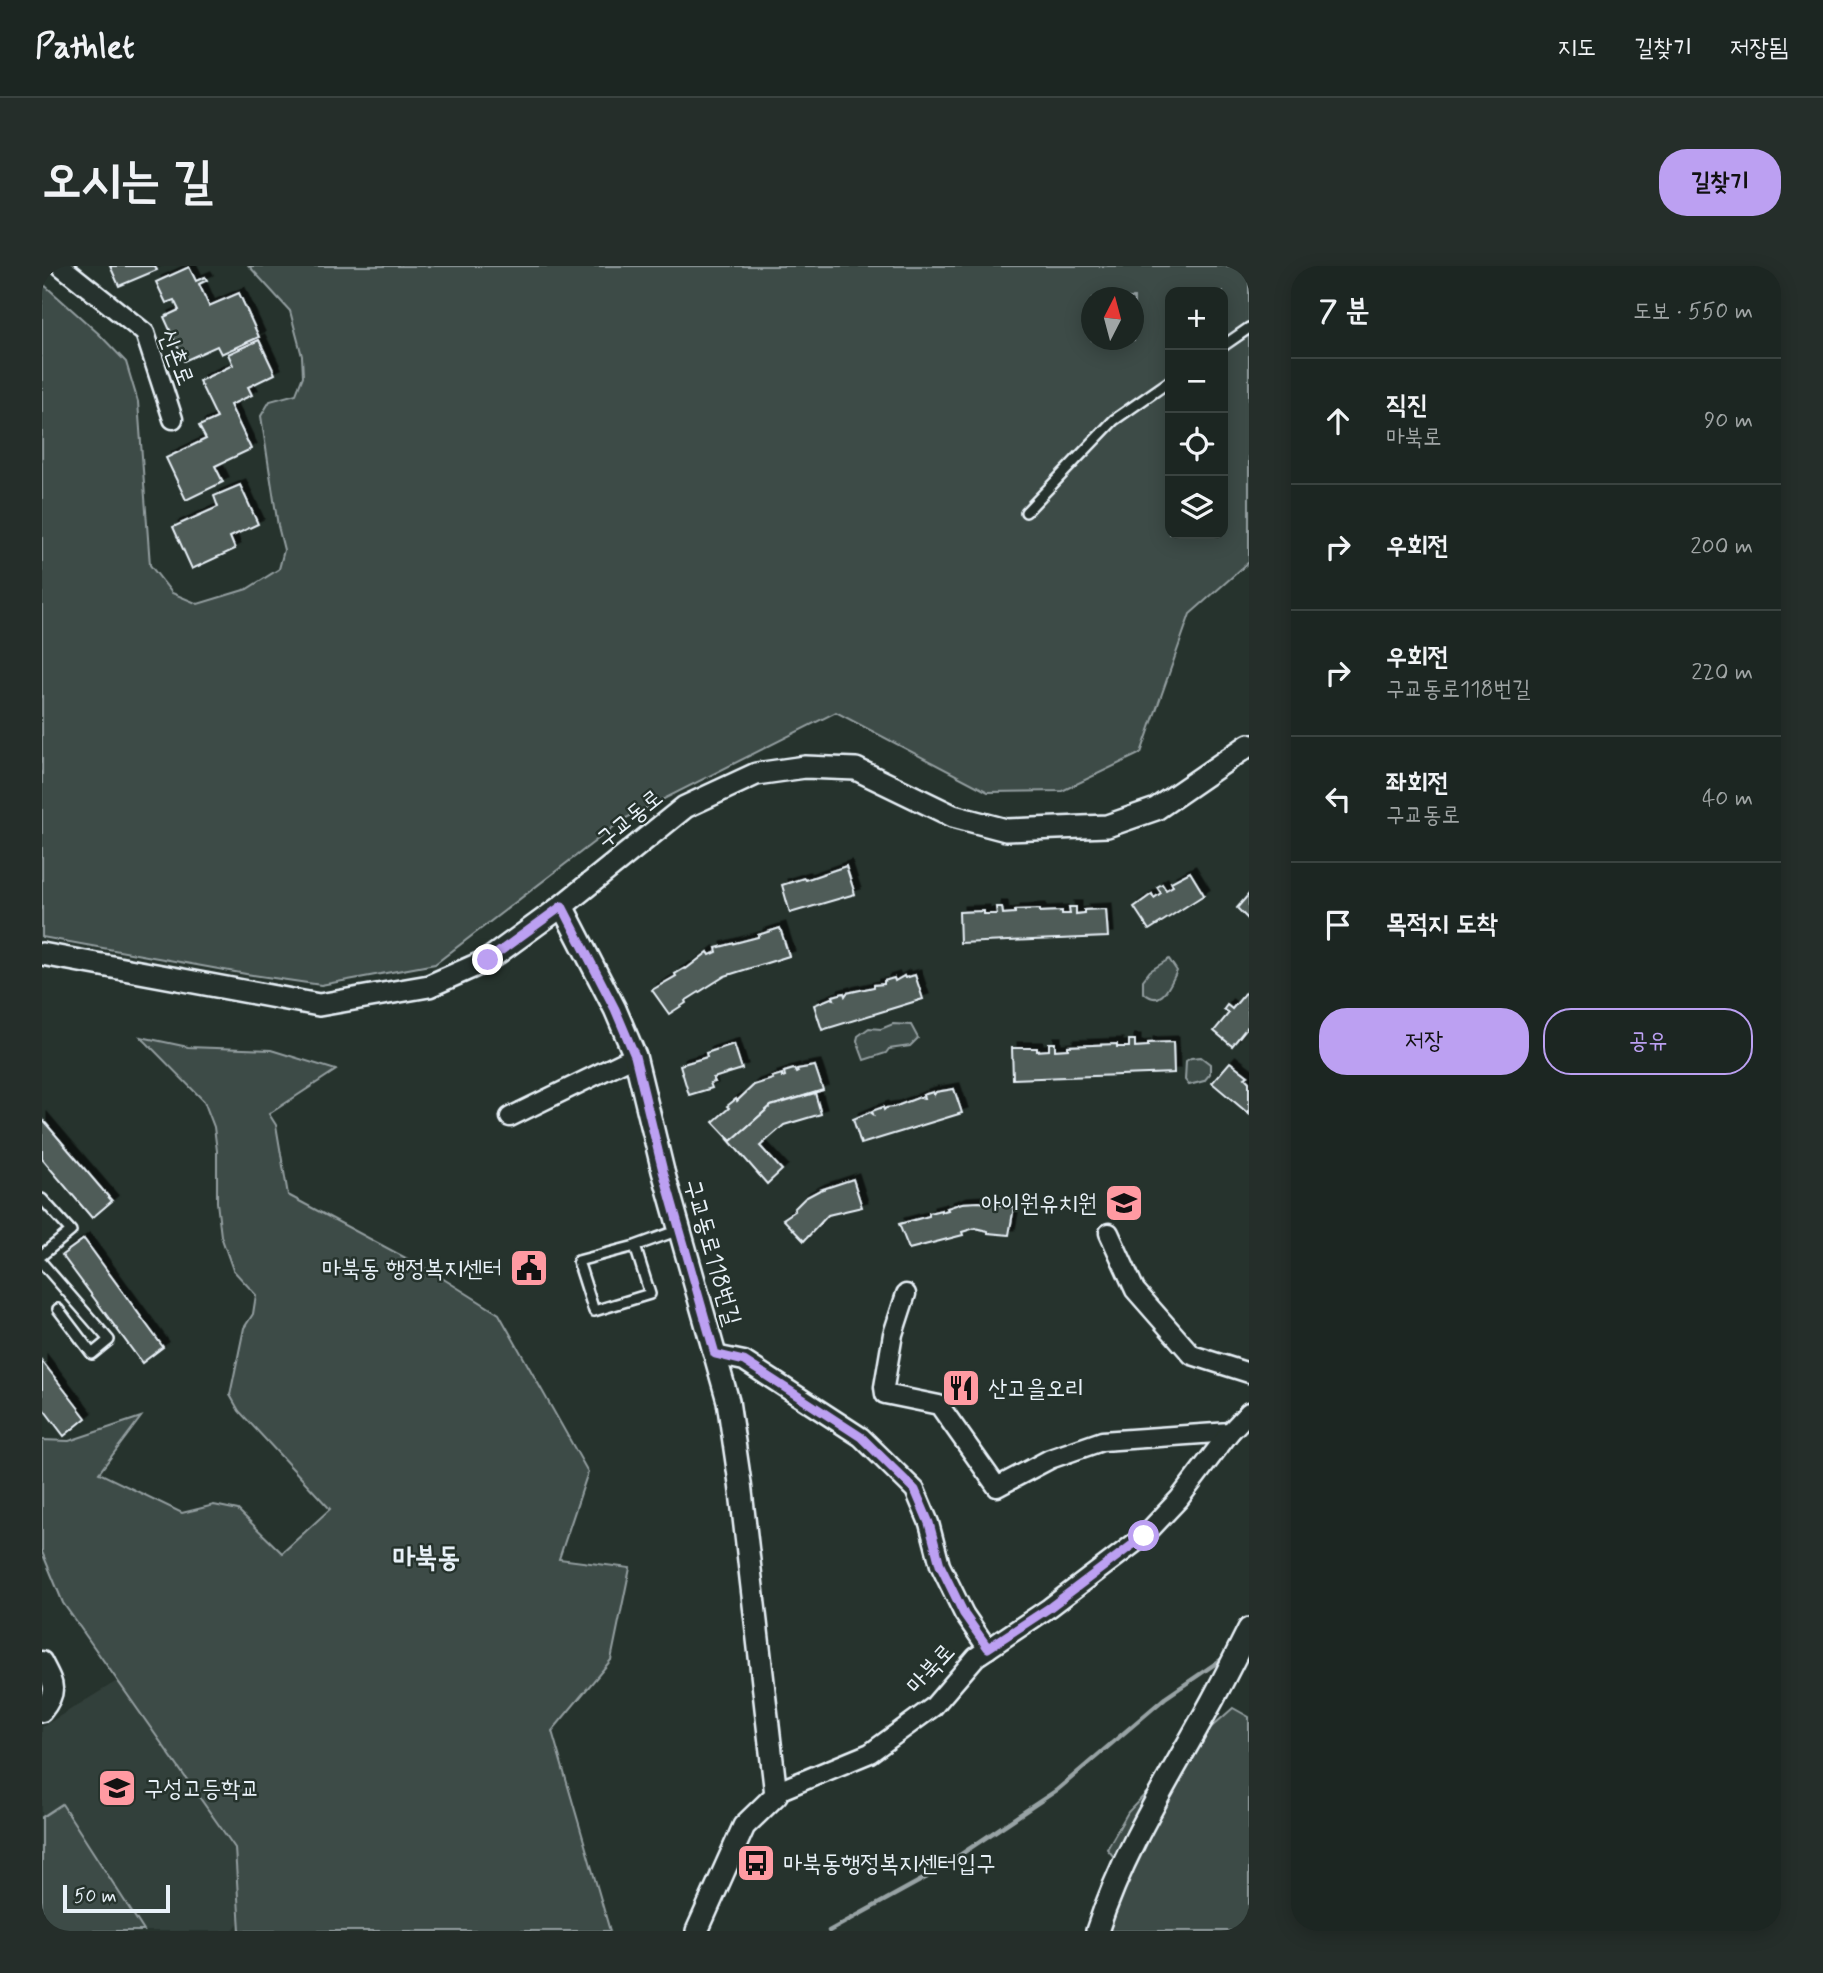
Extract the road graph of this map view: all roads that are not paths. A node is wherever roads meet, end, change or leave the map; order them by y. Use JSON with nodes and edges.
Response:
{"nodes":[{"id":1,"x":61,"y":266,"type":"edge"},
{"id":2,"x":1249,"y":328,"type":"edge"},
{"id":3,"x":1228,"y":343,"type":"edge"},
{"id":4,"x":1165,"y":385,"type":"edge"},
{"id":5,"x":173,"y":419,"type":"dead end"},
{"id":6,"x":1026,"y":512,"type":"dead end"},
{"id":7,"x":1249,"y":745,"type":"edge"},
{"id":8,"x":562,"y":906,"type":"junction"},
{"id":9,"x":42,"y":954,"type":"edge"},
{"id":10,"x":635,"y":1056,"type":"junction"},
{"id":11,"x":510,"y":1117,"type":"dead end"},
{"id":12,"x":42,"y":1199,"type":"edge"},
{"id":13,"x":680,"y":1230,"type":"junction"},
{"id":14,"x":1109,"y":1233,"type":"dead end"},
{"id":15,"x":635,"y":1246,"type":"junction"},
{"id":16,"x":42,"y":1255,"type":"edge"},
{"id":17,"x":42,"y":1263,"type":"edge"},
{"id":18,"x":906,"y":1294,"type":"dead end"},
{"id":19,"x":58,"y":1309,"type":"dead end"},
{"id":20,"x":715,"y":1354,"type":"junction"},
{"id":21,"x":1249,"y":1373,"type":"edge"},
{"id":22,"x":1249,"y":1412,"type":"edge"},
{"id":23,"x":1230,"y":1432,"type":"junction"},
{"id":24,"x":1249,"y":1629,"type":"edge"},
{"id":25,"x":988,"y":1648,"type":"junction"},
{"id":26,"x":42,"y":1661,"type":"edge"},
{"id":27,"x":42,"y":1712,"type":"edge"},
{"id":28,"x":776,"y":1796,"type":"junction"},
{"id":29,"x":697,"y":1931,"type":"edge"},
{"id":30,"x":1097,"y":1931,"type":"edge"}],
"edges":[{"from":1,"to":5,"type":"street","name":"신촌로"},
{"from":2,"to":3,"type":"lane"},
{"from":4,"to":6,"type":"lane"},
{"from":7,"to":8,"type":"street","name":"구교동로"},
{"from":8,"to":9,"type":"street","name":"구교동로"},
{"from":8,"to":10,"type":"street","name":"구교동로118번길"},
{"from":10,"to":11,"type":"street"},
{"from":10,"to":13,"type":"street","name":"구교동로118번길"},
{"from":12,"to":16,"type":"lane"},
{"from":13,"to":15,"type":"lane"},
{"from":13,"to":20,"type":"street","name":"구교동로118번길"},
{"from":14,"to":21,"type":"street"},
{"from":15,"to":15,"type":"lane"},
{"from":17,"to":19,"type":"lane"},
{"from":18,"to":23,"type":"street"},
{"from":20,"to":25,"type":"street"},
{"from":20,"to":28,"type":"street","name":"구교동로118번길"},
{"from":22,"to":23,"type":"street","name":"마북로"},
{"from":23,"to":25,"type":"street","name":"마북로"},
{"from":24,"to":30,"type":"street"},
{"from":25,"to":28,"type":"street","name":"마북로"},
{"from":26,"to":27,"type":"street"},
{"from":28,"to":29,"type":"street","name":"마북로"}]}
